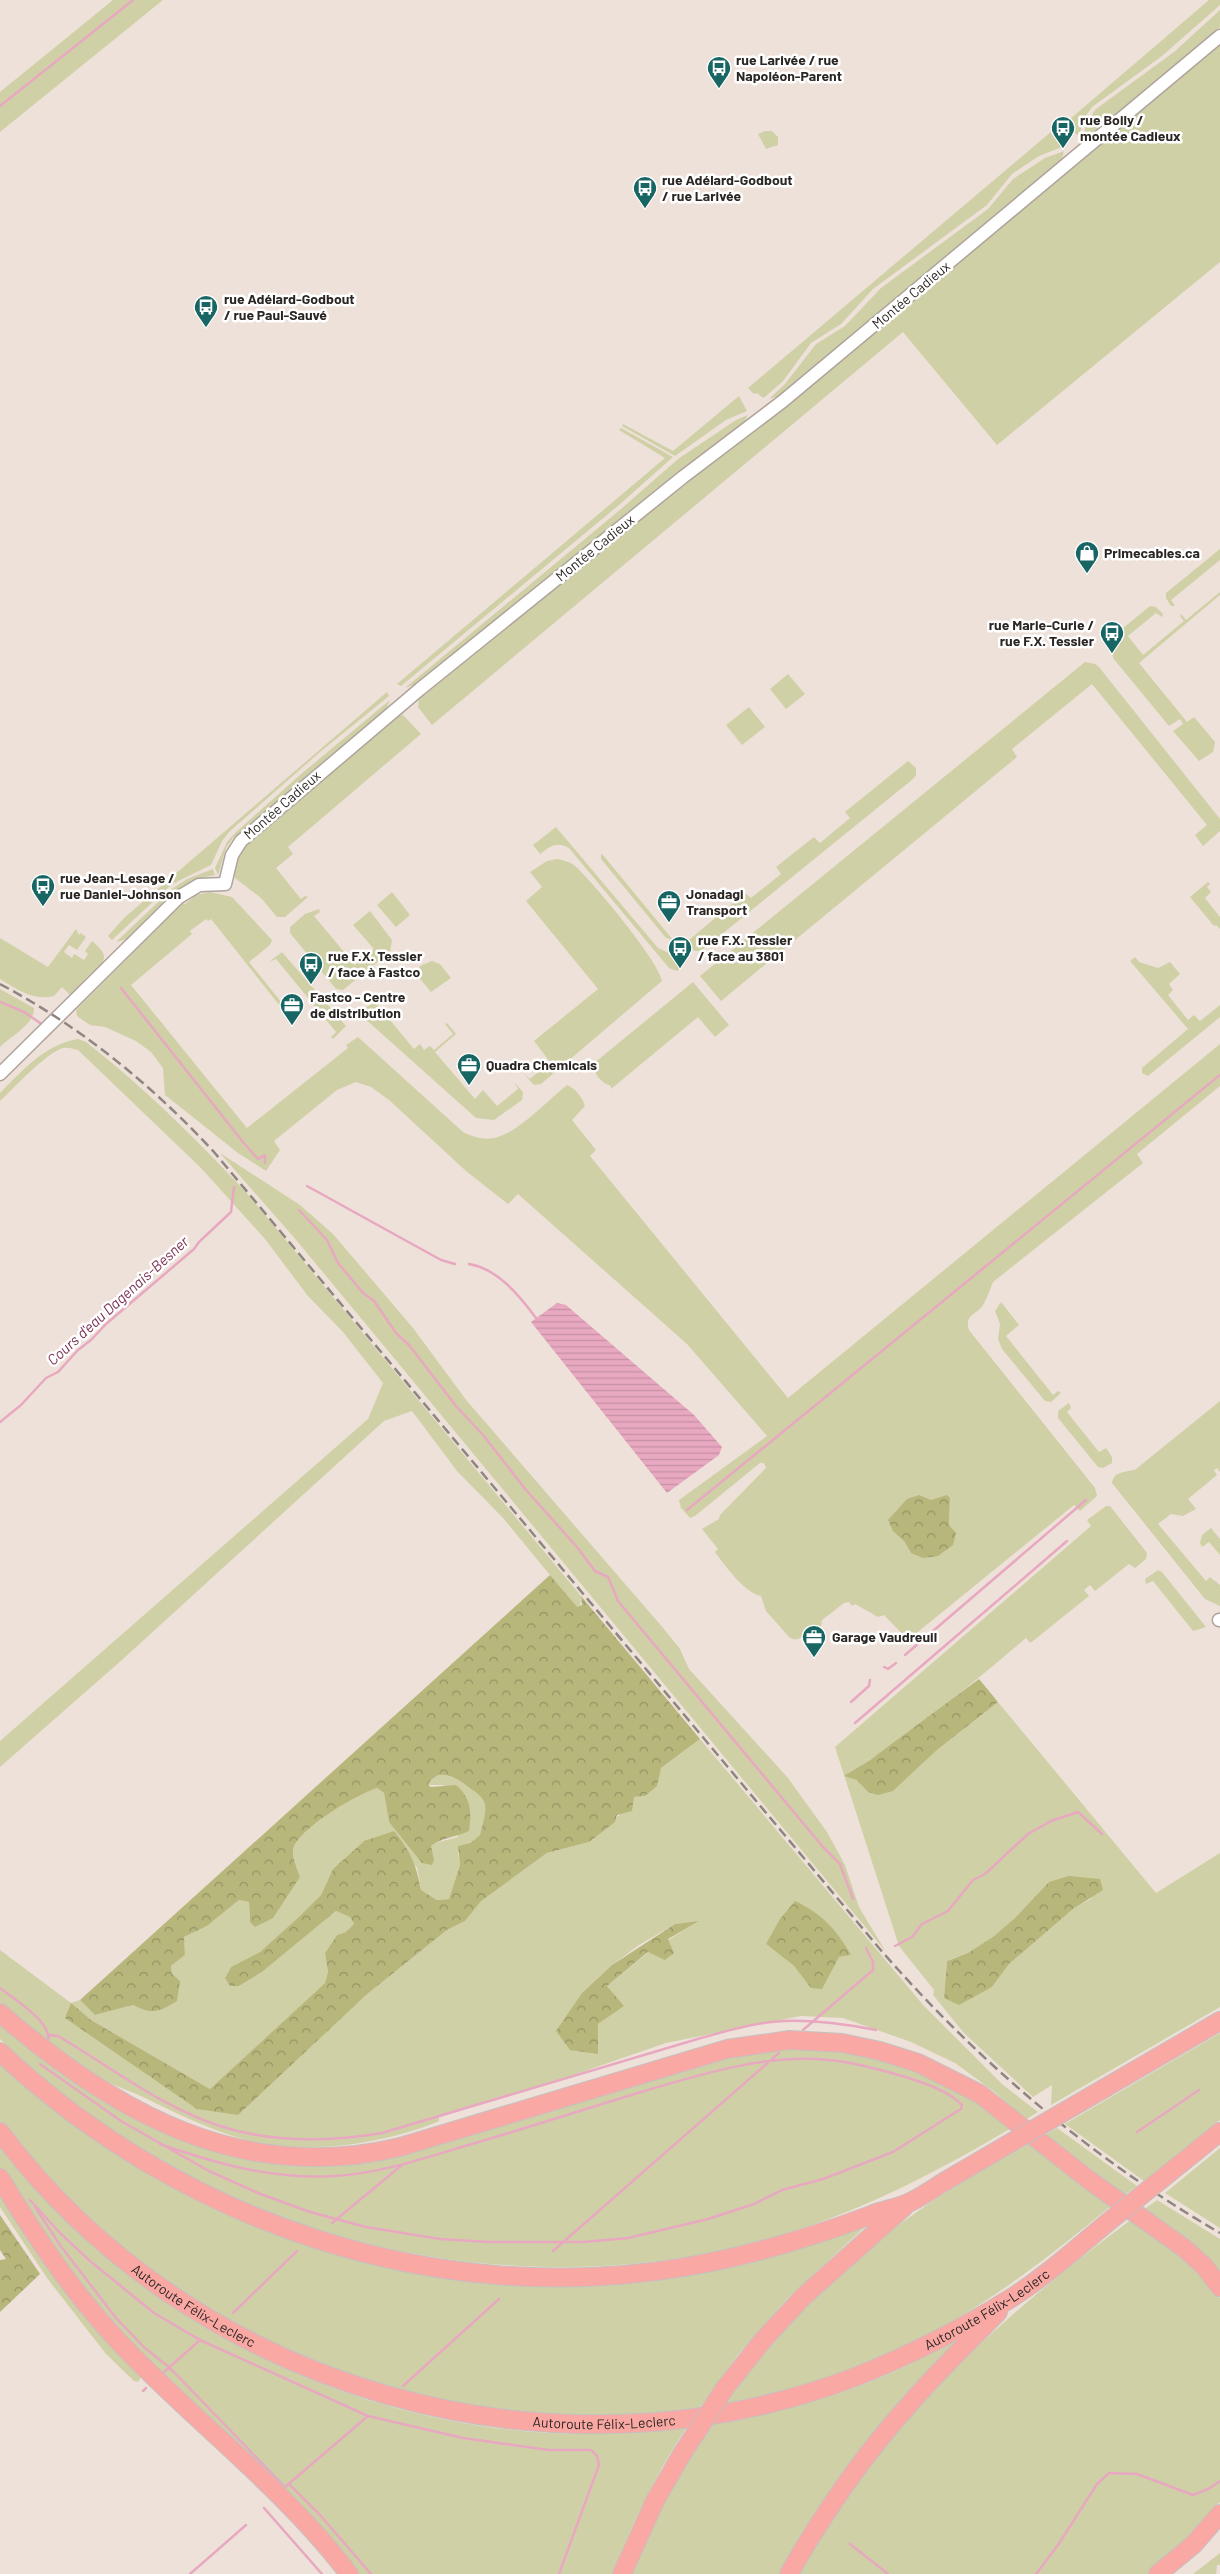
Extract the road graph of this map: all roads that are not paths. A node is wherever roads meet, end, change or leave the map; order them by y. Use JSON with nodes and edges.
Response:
{"nodes":[{"id":1,"x":1220,"y":36,"type":"edge"},
{"id":2,"x":0,"y":1074,"type":"edge"},
{"id":3,"x":0,"y":2013,"type":"edge"},
{"id":4,"x":1220,"y":2021,"type":"edge"},
{"id":5,"x":0,"y":2052,"type":"edge"},
{"id":6,"x":0,"y":2132,"type":"edge"},
{"id":7,"x":1220,"y":2132,"type":"edge"},
{"id":8,"x":0,"y":2178,"type":"edge"},
{"id":9,"x":909,"y":2203,"type":"junction"},
{"id":10,"x":1220,"y":2287,"type":"edge"},
{"id":11,"x":1010,"y":2299,"type":"junction"},
{"id":12,"x":1220,"y":2514,"type":"edge"},
{"id":13,"x":349,"y":2574,"type":"edge"},
{"id":14,"x":622,"y":2574,"type":"edge"},
{"id":15,"x":789,"y":2574,"type":"edge"},
{"id":16,"x":1158,"y":2574,"type":"edge"}],
"edges":[{"from":1,"to":2,"type":"street","name":"Montée Cadieux"},
{"from":3,"to":10,"type":"highway"},
{"from":4,"to":9,"type":"highway","bridge":true},
{"from":5,"to":9,"type":"highway"},
{"from":6,"to":11,"type":"highway","name":"Autoroute Félix-Leclerc"},
{"from":7,"to":11,"type":"highway","name":"Autoroute Félix-Leclerc","bridge":true},
{"from":8,"to":13,"type":"highway"},
{"from":9,"to":14,"type":"highway","bridge":true},
{"from":11,"to":15,"type":"highway"},
{"from":12,"to":16,"type":"highway"}]}
